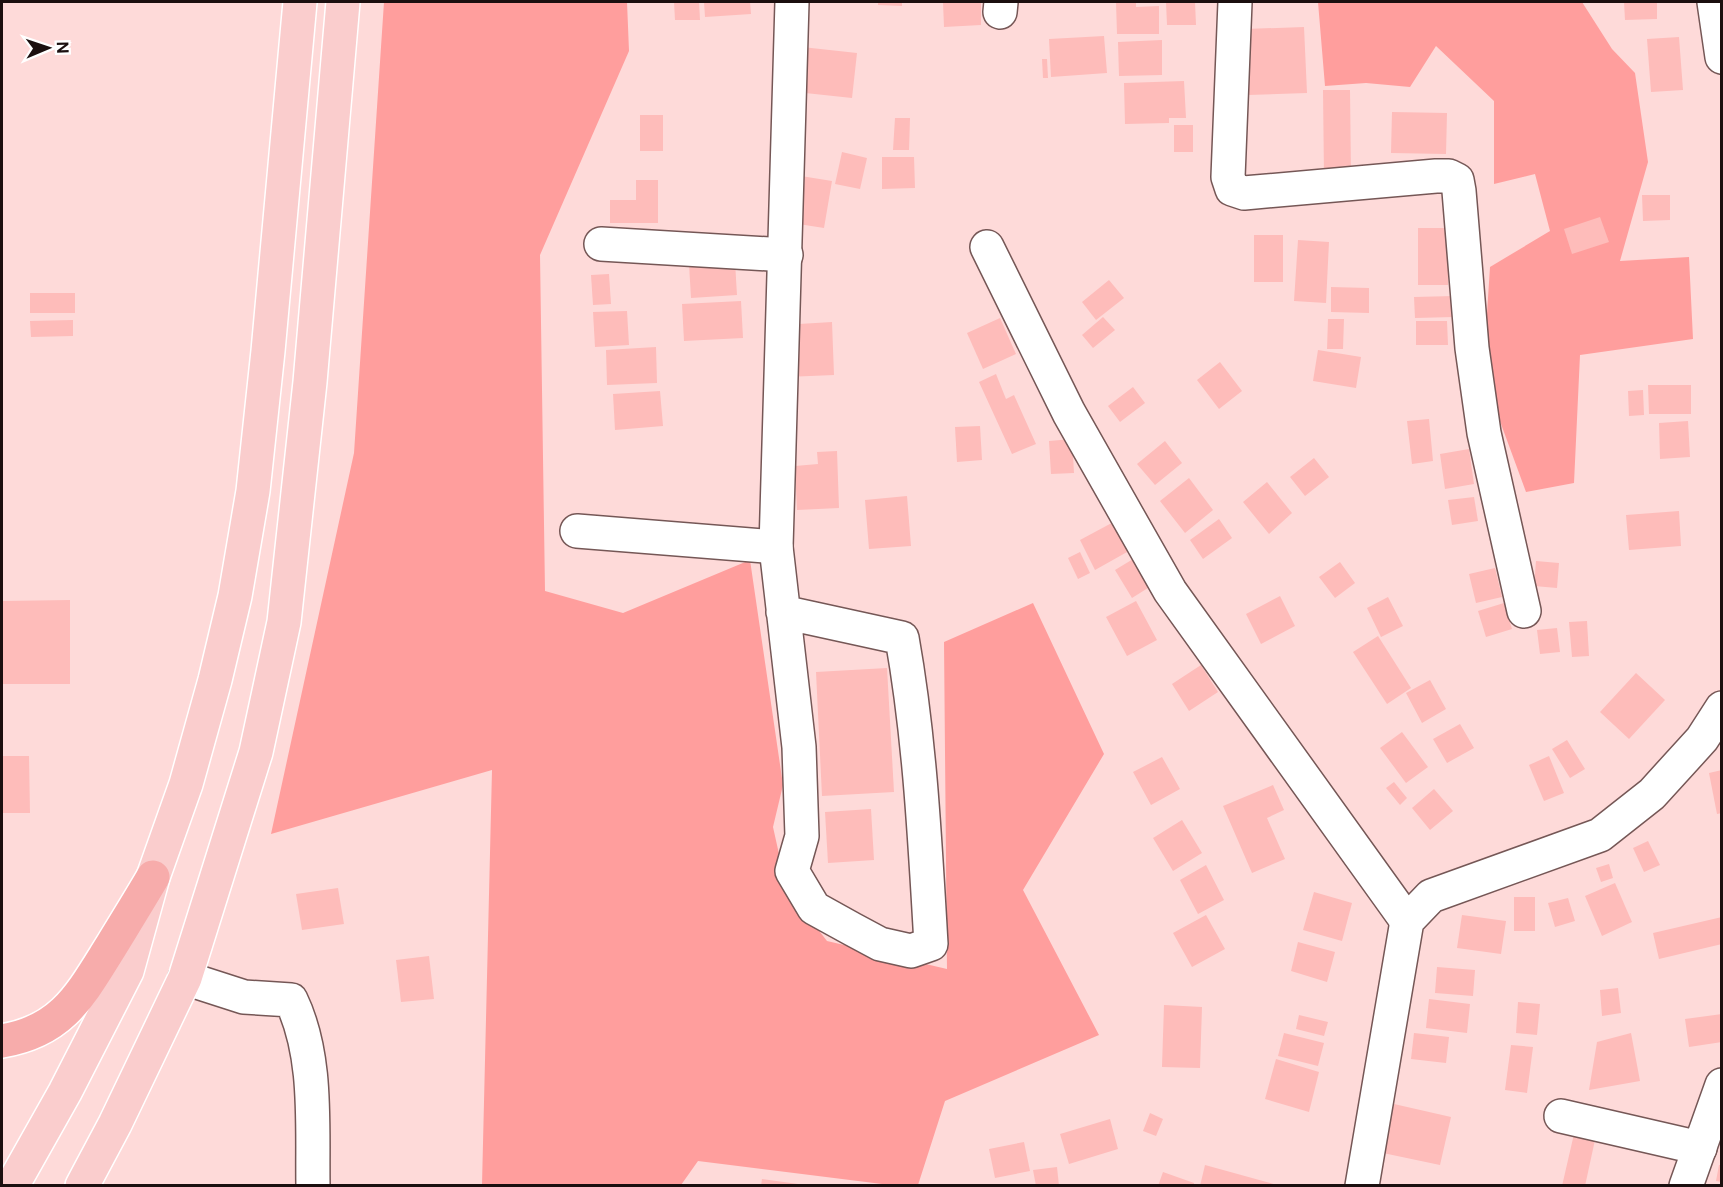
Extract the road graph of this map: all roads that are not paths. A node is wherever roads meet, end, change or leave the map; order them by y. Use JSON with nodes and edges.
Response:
{"nodes":[{"id":1,"x":300,"y":2,"type":"edge"},
{"id":2,"x":343,"y":2,"type":"edge"},
{"id":3,"x":792,"y":2,"type":"edge"},
{"id":4,"x":1235,"y":2,"type":"edge"},
{"id":5,"x":1714,"y":2,"type":"edge"},
{"id":6,"x":1722,"y":57,"type":"edge"},
{"id":7,"x":601,"y":244,"type":"dead end"},
{"id":8,"x":987,"y":247,"type":"dead end"},
{"id":9,"x":786,"y":255,"type":"junction"},
{"id":10,"x":577,"y":531,"type":"dead end"},
{"id":11,"x":776,"y":547,"type":"junction"},
{"id":12,"x":1524,"y":611,"type":"dead end"},
{"id":13,"x":783,"y":612,"type":"junction"},
{"id":14,"x":1722,"y":708,"type":"edge"},
{"id":15,"x":153,"y":877,"type":"junction"},
{"id":16,"x":1407,"y":921,"type":"junction"},
{"id":17,"x":185,"y":978,"type":"junction"},
{"id":18,"x":2,"y":1041,"type":"edge"},
{"id":19,"x":1722,"y":1085,"type":"edge"},
{"id":20,"x":1561,"y":1116,"type":"dead end"},
{"id":21,"x":1700,"y":1148,"type":"junction"},
{"id":22,"x":12,"y":1185,"type":"edge"},
{"id":23,"x":82,"y":1185,"type":"edge"},
{"id":24,"x":313,"y":1185,"type":"edge"},
{"id":25,"x":1362,"y":1185,"type":"edge"},
{"id":26,"x":1686,"y":1185,"type":"edge"}],
"edges":[{"from":1,"to":15,"type":"main road"},
{"from":2,"to":17,"type":"main road"},
{"from":3,"to":9,"type":"street"},
{"from":4,"to":12,"type":"street"},
{"from":5,"to":6,"type":"street"},
{"from":7,"to":9,"type":"street"},
{"from":8,"to":16,"type":"street"},
{"from":9,"to":11,"type":"street"},
{"from":10,"to":11,"type":"street"},
{"from":11,"to":13,"type":"street"},
{"from":13,"to":13,"type":"street"},
{"from":14,"to":16,"type":"street"},
{"from":15,"to":18,"type":"highway"},
{"from":15,"to":22,"type":"main road"},
{"from":16,"to":25,"type":"street"},
{"from":17,"to":23,"type":"main road"},
{"from":17,"to":24,"type":"street"},
{"from":19,"to":21,"type":"street"},
{"from":20,"to":21,"type":"street"},
{"from":21,"to":26,"type":"street"}]}
